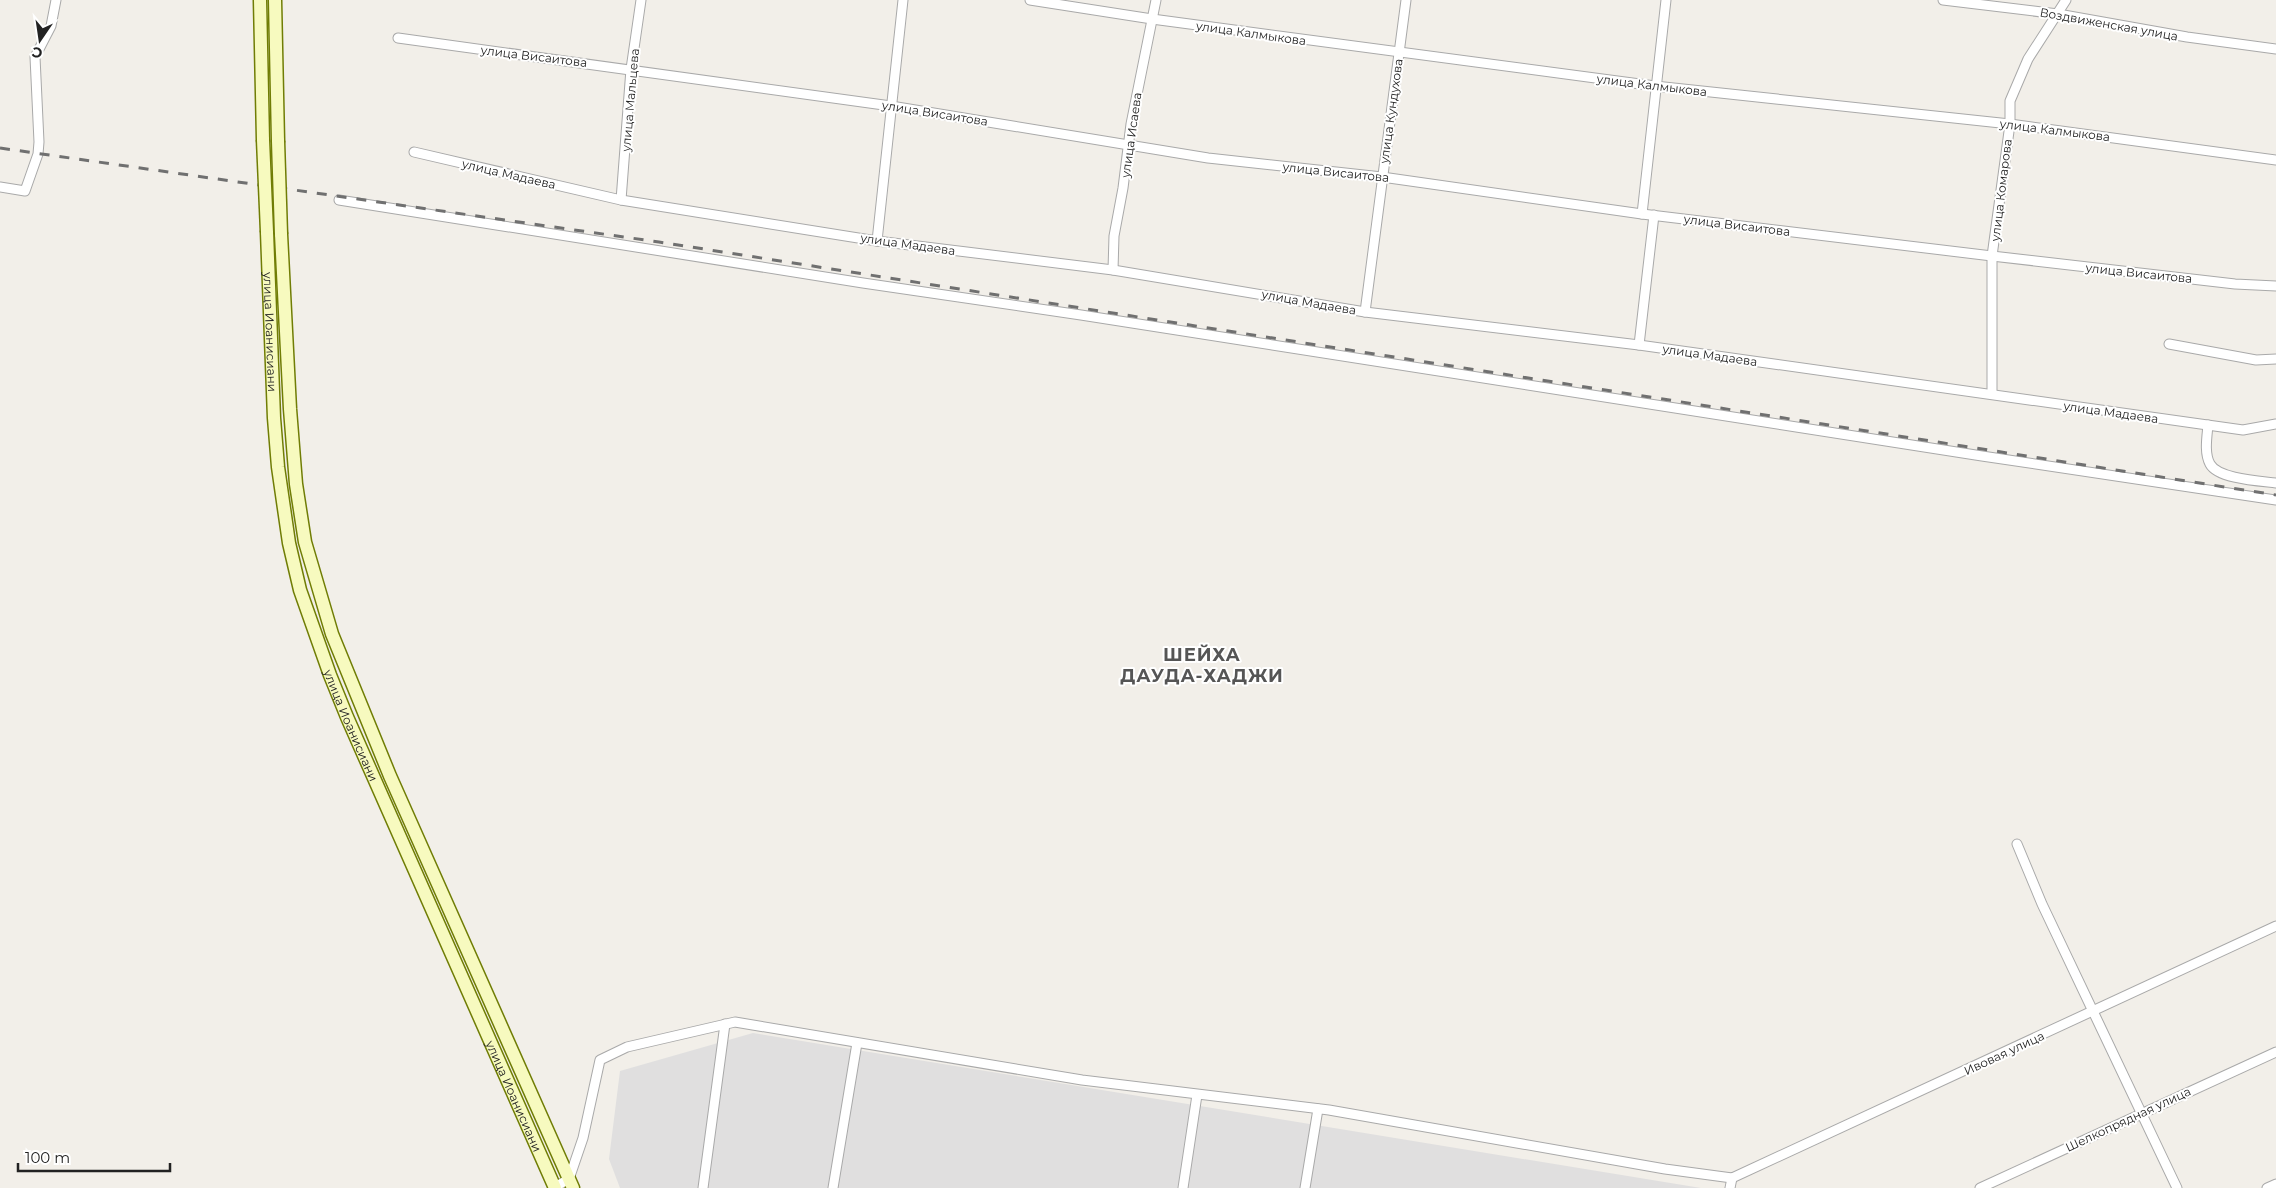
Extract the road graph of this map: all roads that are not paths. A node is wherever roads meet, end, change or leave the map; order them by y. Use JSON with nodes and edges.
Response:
{"nodes":[{"id":1,"x":56,"y":0,"type":"edge"},
{"id":2,"x":260,"y":0,"type":"edge"},
{"id":3,"x":275,"y":0,"type":"edge"},
{"id":4,"x":641,"y":0,"type":"edge"},
{"id":5,"x":903,"y":0,"type":"edge"},
{"id":6,"x":1030,"y":0,"type":"edge"},
{"id":7,"x":1156,"y":0,"type":"edge"},
{"id":8,"x":1406,"y":0,"type":"edge"},
{"id":9,"x":1666,"y":0,"type":"edge"},
{"id":10,"x":1942,"y":0,"type":"edge"},
{"id":11,"x":2066,"y":0,"type":"edge"},
{"id":12,"x":2058,"y":14,"type":"junction"},
{"id":13,"x":1152,"y":19,"type":"junction"},
{"id":14,"x":398,"y":38,"type":"dead end"},
{"id":15,"x":2276,"y":49,"type":"edge"},
{"id":16,"x":1399,"y":53,"type":"junction"},
{"id":17,"x":631,"y":69,"type":"junction"},
{"id":18,"x":1655,"y":86,"type":"junction"},
{"id":19,"x":891,"y":106,"type":"junction"},
{"id":20,"x":2010,"y":124,"type":"junction"},
{"id":21,"x":1130,"y":144,"type":"junction"},
{"id":22,"x":414,"y":152,"type":"dead end"},
{"id":23,"x":2276,"y":160,"type":"edge"},
{"id":24,"x":1382,"y":177,"type":"junction"},
{"id":25,"x":0,"y":187,"type":"edge"},
{"id":26,"x":339,"y":200,"type":"dead end"},
{"id":27,"x":621,"y":200,"type":"junction"},
{"id":28,"x":1642,"y":214,"type":"junction"},
{"id":29,"x":1654,"y":215,"type":"junction"},
{"id":30,"x":877,"y":240,"type":"junction"},
{"id":31,"x":1992,"y":256,"type":"junction"},
{"id":32,"x":1113,"y":270,"type":"junction"},
{"id":33,"x":2276,"y":286,"type":"edge"},
{"id":34,"x":1365,"y":312,"type":"junction"},
{"id":35,"x":2169,"y":344,"type":"dead end"},
{"id":36,"x":1639,"y":345,"type":"junction"},
{"id":37,"x":2276,"y":359,"type":"edge"},
{"id":38,"x":1992,"y":394,"type":"junction"},
{"id":39,"x":2276,"y":424,"type":"edge"},
{"id":40,"x":2208,"y":425,"type":"junction"},
{"id":41,"x":2276,"y":483,"type":"edge"},
{"id":42,"x":2276,"y":500,"type":"edge"},
{"id":43,"x":2017,"y":844,"type":"dead end"},
{"id":44,"x":2276,"y":926,"type":"edge"},
{"id":45,"x":2093,"y":1011,"type":"junction"},
{"id":46,"x":725,"y":1024,"type":"junction"},
{"id":47,"x":857,"y":1043,"type":"junction"},
{"id":48,"x":2276,"y":1052,"type":"edge"},
{"id":49,"x":1197,"y":1095,"type":"junction"},
{"id":50,"x":1318,"y":1109,"type":"junction"},
{"id":51,"x":2141,"y":1113,"type":"junction"},
{"id":52,"x":1732,"y":1178,"type":"junction"},
{"id":53,"x":571,"y":1184,"type":"edge"},
{"id":54,"x":2276,"y":1184,"type":"edge"},
{"id":55,"x":555,"y":1187,"type":"edge"},
{"id":56,"x":703,"y":1188,"type":"edge"},
{"id":57,"x":833,"y":1188,"type":"edge"},
{"id":58,"x":1183,"y":1188,"type":"edge"},
{"id":59,"x":1305,"y":1188,"type":"edge"},
{"id":60,"x":1730,"y":1188,"type":"edge"},
{"id":61,"x":1980,"y":1188,"type":"edge"},
{"id":62,"x":2177,"y":1188,"type":"edge"},
{"id":63,"x":2267,"y":1188,"type":"edge"}],
"edges":[{"from":1,"to":25,"type":"street"},
{"from":2,"to":55,"type":"main road","name":"улица Иоанисиани","bridge":true},
{"from":3,"to":53,"type":"main road","bridge":true},
{"from":4,"to":17,"type":"street","name":"улица Мальцева"},
{"from":5,"to":19,"type":"street"},
{"from":6,"to":13,"type":"street","name":"улица Калмыкова"},
{"from":7,"to":13,"type":"street","name":"улица Исаева"},
{"from":8,"to":16,"type":"street","name":"улица Кундухова"},
{"from":9,"to":18,"type":"street"},
{"from":10,"to":12,"type":"street","name":"Воздвиженская улица"},
{"from":11,"to":12,"type":"street","name":"улица Комарова"},
{"from":12,"to":15,"type":"street","name":"Воздвиженская улица"},
{"from":12,"to":20,"type":"street","name":"улица Комарова"},
{"from":13,"to":16,"type":"street","name":"улица Калмыкова"},
{"from":13,"to":21,"type":"street","name":"улица Исаева"},
{"from":14,"to":17,"type":"street","name":"улица Висаитова"},
{"from":16,"to":18,"type":"street","name":"улица Калмыкова"},
{"from":16,"to":24,"type":"street","name":"улица Кундухова"},
{"from":17,"to":19,"type":"street","name":"улица Висаитова"},
{"from":17,"to":27,"type":"street","name":"улица Мальцева"},
{"from":18,"to":20,"type":"street","name":"улица Калмыкова"},
{"from":18,"to":28,"type":"street"},
{"from":19,"to":21,"type":"street","name":"улица Висаитова"},
{"from":19,"to":30,"type":"street"},
{"from":20,"to":23,"type":"street","name":"улица Калмыкова"},
{"from":20,"to":31,"type":"street","name":"улица Комарова"},
{"from":21,"to":24,"type":"street","name":"улица Висаитова"},
{"from":21,"to":32,"type":"street","name":"улица Исаева"},
{"from":22,"to":27,"type":"street","name":"улица Мадаева"},
{"from":24,"to":28,"type":"street","name":"улица Висаитова"},
{"from":24,"to":34,"type":"street","name":"улица Кундухова"},
{"from":26,"to":42,"type":"street"},
{"from":27,"to":30,"type":"street","name":"улица Мадаева"},
{"from":28,"to":29,"type":"street","name":"улица Висаитова"},
{"from":29,"to":31,"type":"street","name":"улица Висаитова"},
{"from":29,"to":36,"type":"street"},
{"from":30,"to":32,"type":"street","name":"улица Мадаева"},
{"from":31,"to":33,"type":"street","name":"улица Висаитова"},
{"from":31,"to":38,"type":"street","name":"улица Комарова"},
{"from":32,"to":34,"type":"street","name":"улица Мадаева"},
{"from":34,"to":36,"type":"street","name":"улица Мадаева"},
{"from":35,"to":37,"type":"street"},
{"from":36,"to":38,"type":"street","name":"улица Мадаева"},
{"from":38,"to":40,"type":"street","name":"улица Мадаева"},
{"from":39,"to":40,"type":"street","name":"улица Мадаева"},
{"from":40,"to":41,"type":"street"},
{"from":43,"to":45,"type":"street"},
{"from":44,"to":45,"type":"street","name":"Ивовая улица"},
{"from":45,"to":51,"type":"street"},
{"from":45,"to":52,"type":"street","name":"Ивовая улица"},
{"from":46,"to":47,"type":"street"},
{"from":46,"to":53,"type":"street"},
{"from":46,"to":56,"type":"street"},
{"from":47,"to":49,"type":"street"},
{"from":47,"to":57,"type":"street"},
{"from":48,"to":51,"type":"street","name":"Шелкопрядная улица"},
{"from":49,"to":50,"type":"street"},
{"from":49,"to":58,"type":"street"},
{"from":50,"to":52,"type":"street"},
{"from":50,"to":59,"type":"street"},
{"from":51,"to":61,"type":"street","name":"Шелкопрядная улица"},
{"from":51,"to":62,"type":"street"},
{"from":52,"to":60,"type":"street"},
{"from":53,"to":55,"type":"street"},
{"from":54,"to":63,"type":"street"}]}
